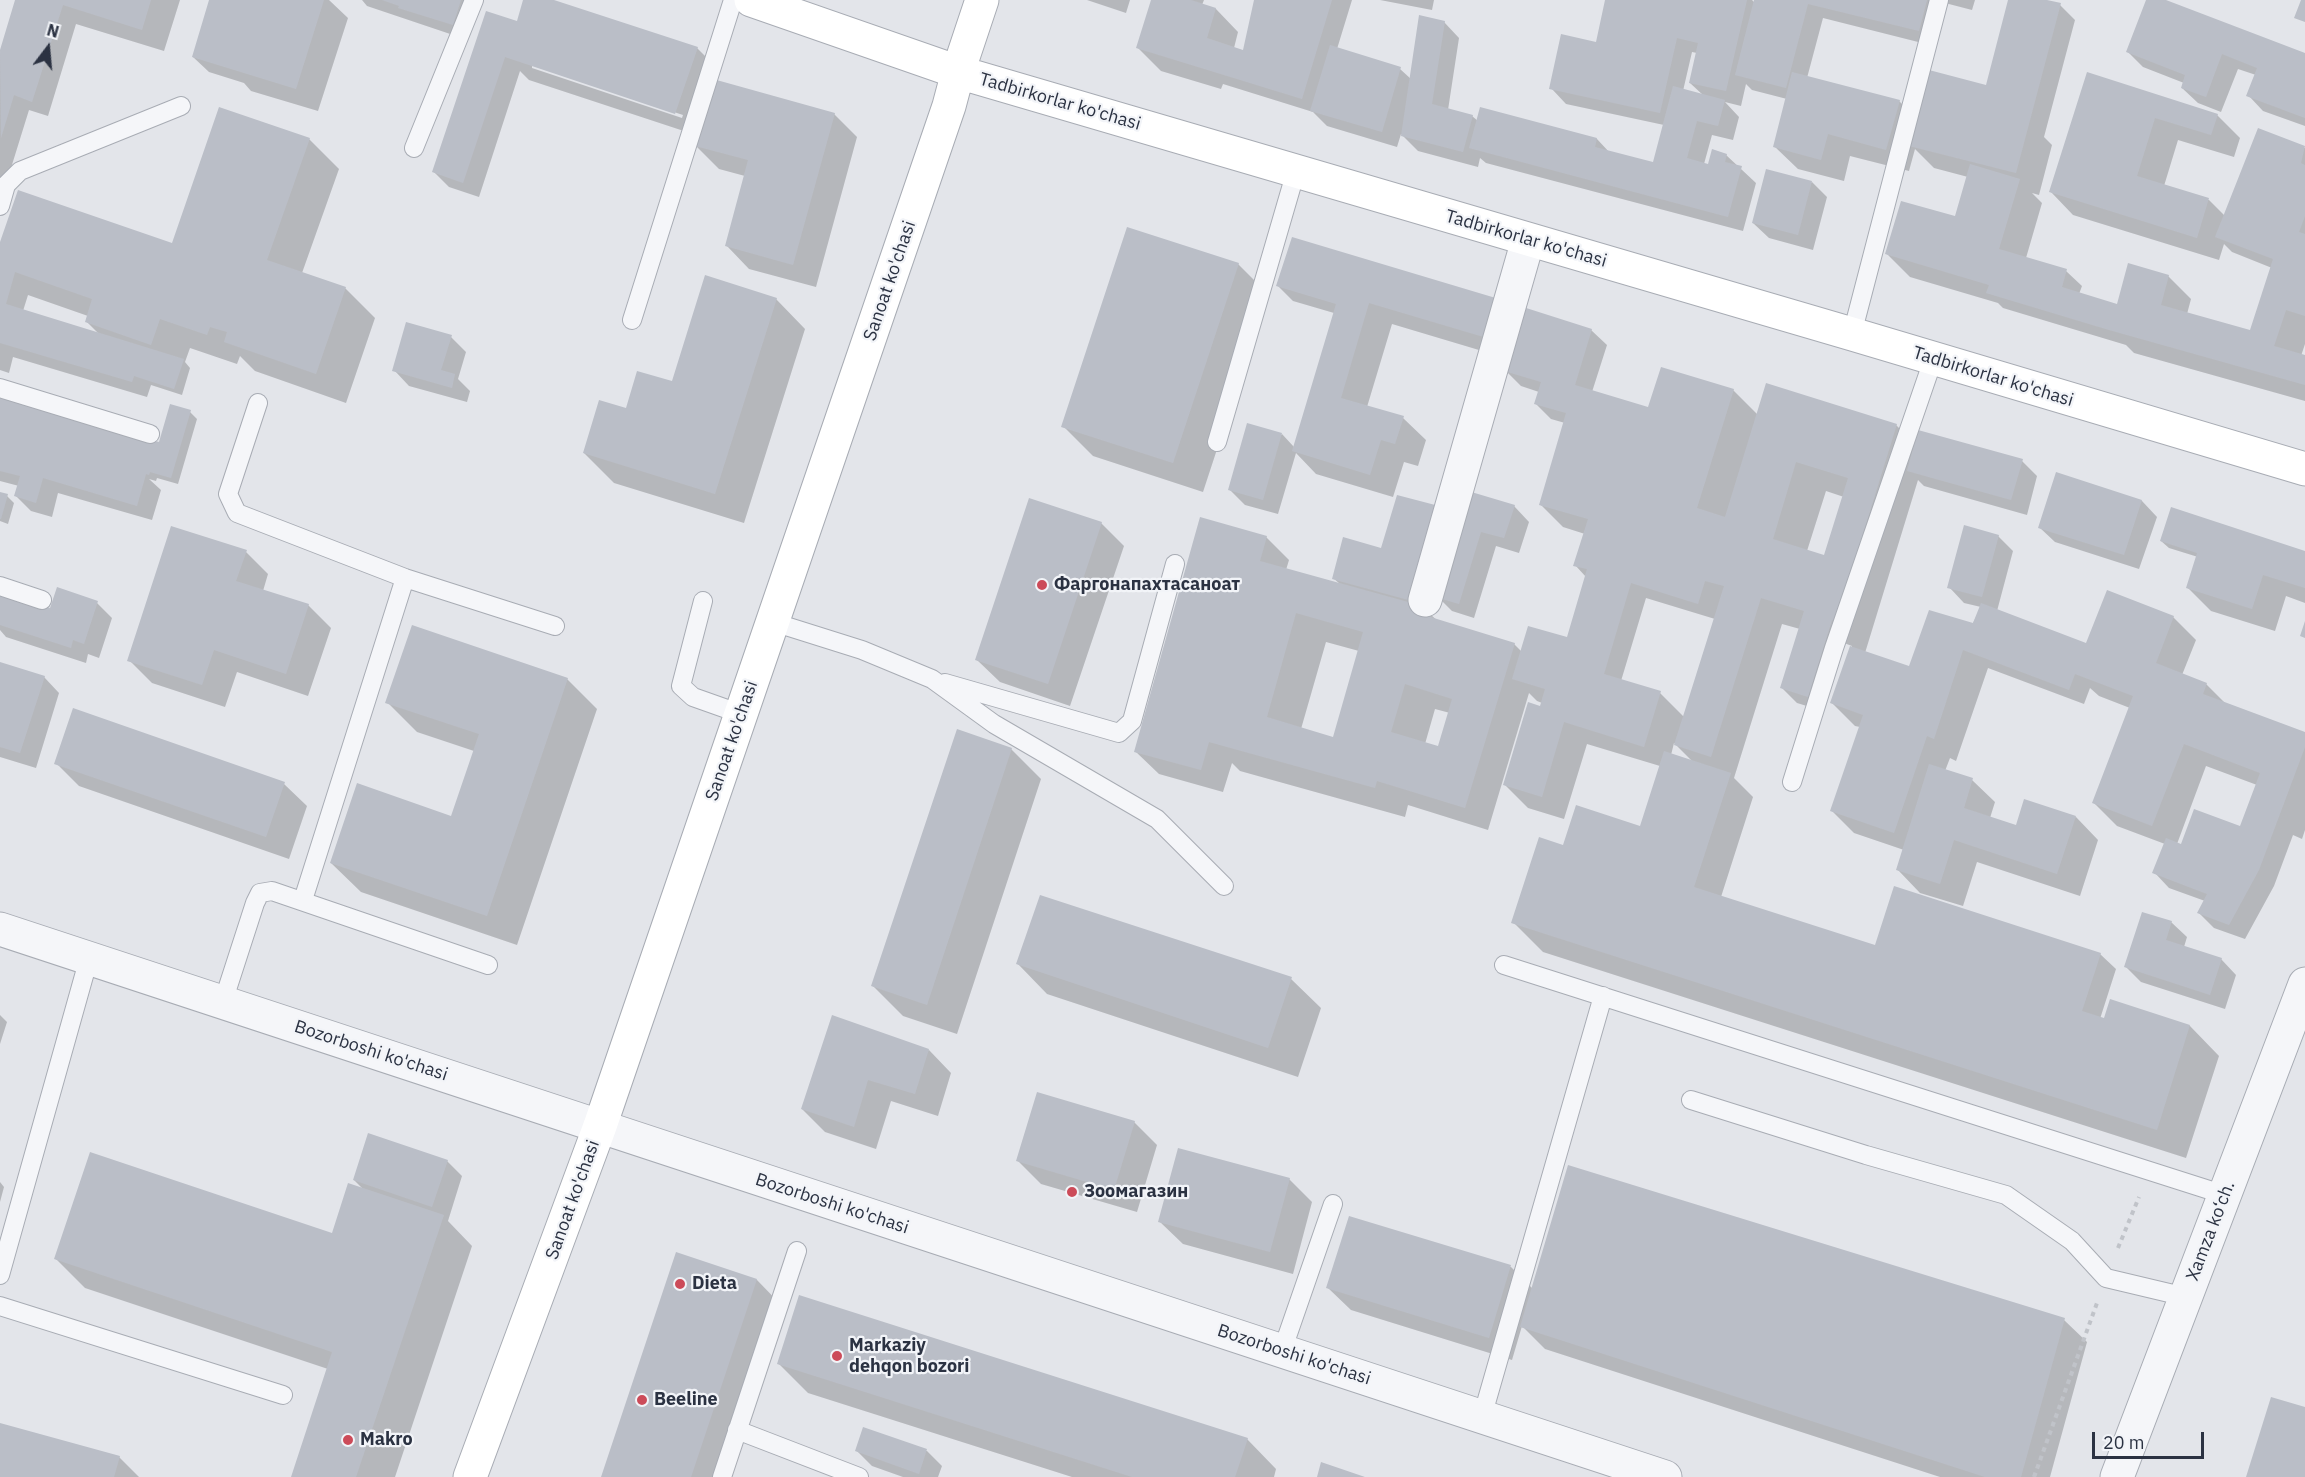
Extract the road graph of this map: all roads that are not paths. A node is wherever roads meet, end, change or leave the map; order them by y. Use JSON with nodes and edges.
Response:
{"nodes":[{"id":1,"x":474,"y":0,"type":"edge"},
{"id":2,"x":733,"y":0,"type":"edge"},
{"id":3,"x":751,"y":0,"type":"edge"},
{"id":4,"x":982,"y":0,"type":"edge"},
{"id":5,"x":1939,"y":0,"type":"edge"},
{"id":6,"x":958,"y":72,"type":"junction"},
{"id":7,"x":181,"y":106,"type":"dead end"},
{"id":8,"x":414,"y":147,"type":"dead end"},
{"id":9,"x":1296,"y":171,"type":"junction"},
{"id":10,"x":0,"y":206,"type":"edge"},
{"id":11,"x":1528,"y":240,"type":"junction"},
{"id":12,"x":632,"y":320,"type":"dead end"},
{"id":13,"x":1852,"y":334,"type":"junction"},
{"id":14,"x":1933,"y":360,"type":"junction"},
{"id":15,"x":0,"y":388,"type":"edge"},
{"id":16,"x":258,"y":403,"type":"dead end"},
{"id":17,"x":150,"y":434,"type":"dead end"},
{"id":18,"x":1217,"y":442,"type":"dead end"},
{"id":19,"x":2305,"y":470,"type":"edge"},
{"id":20,"x":1175,"y":564,"type":"dead end"},
{"id":21,"x":405,"y":578,"type":"junction"},
{"id":22,"x":0,"y":586,"type":"edge"},
{"id":23,"x":42,"y":600,"type":"dead end"},
{"id":24,"x":1425,"y":600,"type":"dead end"},
{"id":25,"x":702,"y":601,"type":"dead end"},
{"id":26,"x":773,"y":622,"type":"junction"},
{"id":27,"x":555,"y":626,"type":"dead end"},
{"id":28,"x":932,"y":679,"type":"junction"},
{"id":29,"x":741,"y":714,"type":"junction"},
{"id":30,"x":1792,"y":782,"type":"dead end"},
{"id":31,"x":1224,"y":886,"type":"dead end"},
{"id":32,"x":303,"y":900,"type":"junction"},
{"id":33,"x":0,"y":929,"type":"edge"},
{"id":34,"x":89,"y":958,"type":"junction"},
{"id":35,"x":488,"y":965,"type":"dead end"},
{"id":36,"x":1504,"y":965,"type":"dead end"},
{"id":37,"x":2305,"y":984,"type":"edge"},
{"id":38,"x":1603,"y":996,"type":"junction"},
{"id":39,"x":223,"y":1002,"type":"junction"},
{"id":40,"x":1691,"y":1100,"type":"dead end"},
{"id":41,"x":600,"y":1126,"type":"junction"},
{"id":42,"x":2225,"y":1195,"type":"junction"},
{"id":43,"x":1333,"y":1204,"type":"dead end"},
{"id":44,"x":797,"y":1251,"type":"dead end"},
{"id":45,"x":0,"y":1275,"type":"edge"},
{"id":46,"x":2186,"y":1297,"type":"junction"},
{"id":47,"x":0,"y":1306,"type":"edge"},
{"id":48,"x":1282,"y":1351,"type":"junction"},
{"id":49,"x":283,"y":1395,"type":"dead end"},
{"id":50,"x":1482,"y":1417,"type":"junction"},
{"id":51,"x":737,"y":1430,"type":"junction"},
{"id":52,"x":470,"y":1477,"type":"edge"},
{"id":53,"x":722,"y":1477,"type":"edge"},
{"id":54,"x":860,"y":1477,"type":"edge"},
{"id":55,"x":1665,"y":1477,"type":"edge"},
{"id":56,"x":2117,"y":1477,"type":"edge"}],
"edges":[{"from":1,"to":8,"type":"lane"},
{"from":2,"to":12,"type":"lane"},
{"from":3,"to":6,"type":"main road","name":"Tadbirkorlar ko'chasi"},
{"from":4,"to":6,"type":"main road","name":"Sanoat ko'chasi"},
{"from":5,"to":13,"type":"lane"},
{"from":6,"to":9,"type":"main road","name":"Tadbirkorlar ko'chasi"},
{"from":6,"to":26,"type":"main road","name":"Sanoat ko'chasi"},
{"from":7,"to":10,"type":"lane"},
{"from":9,"to":11,"type":"main road","name":"Tadbirkorlar ko'chasi"},
{"from":9,"to":18,"type":"lane"},
{"from":11,"to":13,"type":"main road","name":"Tadbirkorlar ko'chasi"},
{"from":11,"to":24,"type":"street"},
{"from":13,"to":14,"type":"main road","name":"Tadbirkorlar ko'chasi"},
{"from":14,"to":19,"type":"main road","name":"Tadbirkorlar ko'chasi"},
{"from":14,"to":30,"type":"lane"},
{"from":15,"to":17,"type":"lane"},
{"from":16,"to":21,"type":"lane"},
{"from":20,"to":28,"type":"lane"},
{"from":21,"to":27,"type":"lane"},
{"from":21,"to":32,"type":"lane"},
{"from":22,"to":23,"type":"lane"},
{"from":25,"to":29,"type":"lane"},
{"from":26,"to":28,"type":"lane"},
{"from":26,"to":29,"type":"main road","name":"Sanoat ko'chasi"},
{"from":28,"to":31,"type":"lane"},
{"from":29,"to":41,"type":"main road","name":"Sanoat ko'chasi"},
{"from":32,"to":35,"type":"lane"},
{"from":32,"to":39,"type":"lane"},
{"from":33,"to":34,"type":"street","name":"Bozorboshi ko'chasi"},
{"from":34,"to":39,"type":"street","name":"Bozorboshi ko'chasi"},
{"from":34,"to":45,"type":"lane"},
{"from":36,"to":38,"type":"lane"},
{"from":37,"to":42,"type":"street","name":"Xamza ko‘ch."},
{"from":38,"to":42,"type":"lane"},
{"from":38,"to":50,"type":"lane"},
{"from":39,"to":41,"type":"street","name":"Bozorboshi ko'chasi"},
{"from":40,"to":46,"type":"lane"},
{"from":41,"to":48,"type":"street","name":"Bozorboshi ko'chasi"},
{"from":41,"to":52,"type":"main road","name":"Sanoat ko'chasi"},
{"from":42,"to":46,"type":"street","name":"Xamza ko‘ch."},
{"from":43,"to":48,"type":"lane"},
{"from":44,"to":51,"type":"lane"},
{"from":46,"to":56,"type":"street","name":"Xamza ko‘ch."},
{"from":47,"to":49,"type":"lane"},
{"from":48,"to":50,"type":"street","name":"Bozorboshi ko'chasi"},
{"from":50,"to":55,"type":"street","name":"Bozorboshi ko'chasi"},
{"from":51,"to":53,"type":"lane"},
{"from":51,"to":54,"type":"lane"}]}
